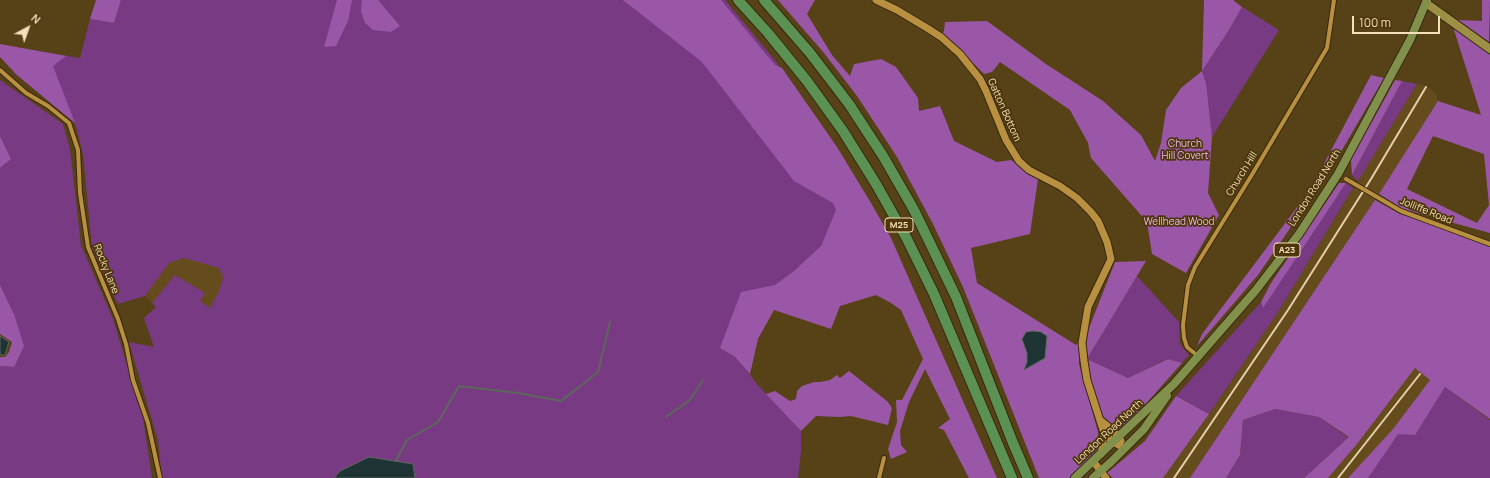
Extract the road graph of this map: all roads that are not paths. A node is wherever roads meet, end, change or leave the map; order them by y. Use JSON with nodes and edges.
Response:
{"nodes":[{"id":1,"x":738,"y":0,"type":"edge"},
{"id":2,"x":764,"y":0,"type":"edge"},
{"id":3,"x":876,"y":0,"type":"edge"},
{"id":4,"x":1334,"y":0,"type":"edge"},
{"id":5,"x":1426,"y":1,"type":"edge"},
{"id":6,"x":1490,"y":49,"type":"edge"},
{"id":7,"x":0,"y":70,"type":"edge"},
{"id":8,"x":1338,"y":174,"type":"junction"},
{"id":9,"x":1490,"y":244,"type":"edge"},
{"id":10,"x":1199,"y":357,"type":"junction"},
{"id":11,"x":1174,"y":384,"type":"junction"},
{"id":12,"x":1100,"y":420,"type":"junction"},
{"id":13,"x":1104,"y":433,"type":"junction"},
{"id":14,"x":1116,"y":439,"type":"junction"},
{"id":15,"x":1124,"y":448,"type":"junction"},
{"id":16,"x":1101,"y":454,"type":"junction"},
{"id":17,"x":884,"y":458,"type":"dead end"},
{"id":18,"x":1093,"y":461,"type":"junction"},
{"id":19,"x":1104,"y":476,"type":"edge"},
{"id":20,"x":160,"y":478,"type":"edge"},
{"id":21,"x":879,"y":478,"type":"edge"},
{"id":22,"x":1012,"y":478,"type":"edge"},
{"id":23,"x":1028,"y":478,"type":"edge"},
{"id":24,"x":1075,"y":478,"type":"edge"},
{"id":25,"x":1093,"y":478,"type":"edge"}],
"edges":[{"from":1,"to":22,"type":"highway","number":"M25"},
{"from":2,"to":23,"type":"highway","number":"M25"},
{"from":3,"to":12,"type":"street","name":"Gatton Bottom"},
{"from":4,"to":10,"type":"street","name":"Church Hill"},
{"from":5,"to":6,"type":"main road"},
{"from":5,"to":8,"type":"main road","name":"London Road North","number":"A23"},
{"from":7,"to":20,"type":"street","name":"Rocky Lane"},
{"from":8,"to":9,"type":"street","name":"Jolliffe Road","bridge":true},
{"from":8,"to":10,"type":"main road","name":"London Road North","number":"A23"},
{"from":10,"to":11,"type":"main road","name":"London Road North","number":"A23"},
{"from":11,"to":14,"type":"main road","name":"London Road North","number":"A23"},
{"from":11,"to":15,"type":"main road","name":"London Road North","number":"A23"},
{"from":12,"to":13,"type":"street","name":"Gatton Bottom"},
{"from":12,"to":14,"type":"street","name":"Gatton Bottom"},
{"from":13,"to":14,"type":"street","name":"Gatton Bottom"},
{"from":13,"to":16,"type":"street"},
{"from":14,"to":15,"type":"street","name":"Gatton Bottom"},
{"from":14,"to":16,"type":"main road","name":"London Road North","number":"A23"},
{"from":15,"to":19,"type":"main road","name":"London Road North","number":"A23"},
{"from":16,"to":18,"type":"main road","name":"London Road North","number":"A23"},
{"from":17,"to":21,"type":"street"},
{"from":18,"to":19,"type":"street"},
{"from":18,"to":24,"type":"main road","name":"London Road North","number":"A23"},
{"from":19,"to":25,"type":"main road","name":"London Road North","number":"A23"}]}
